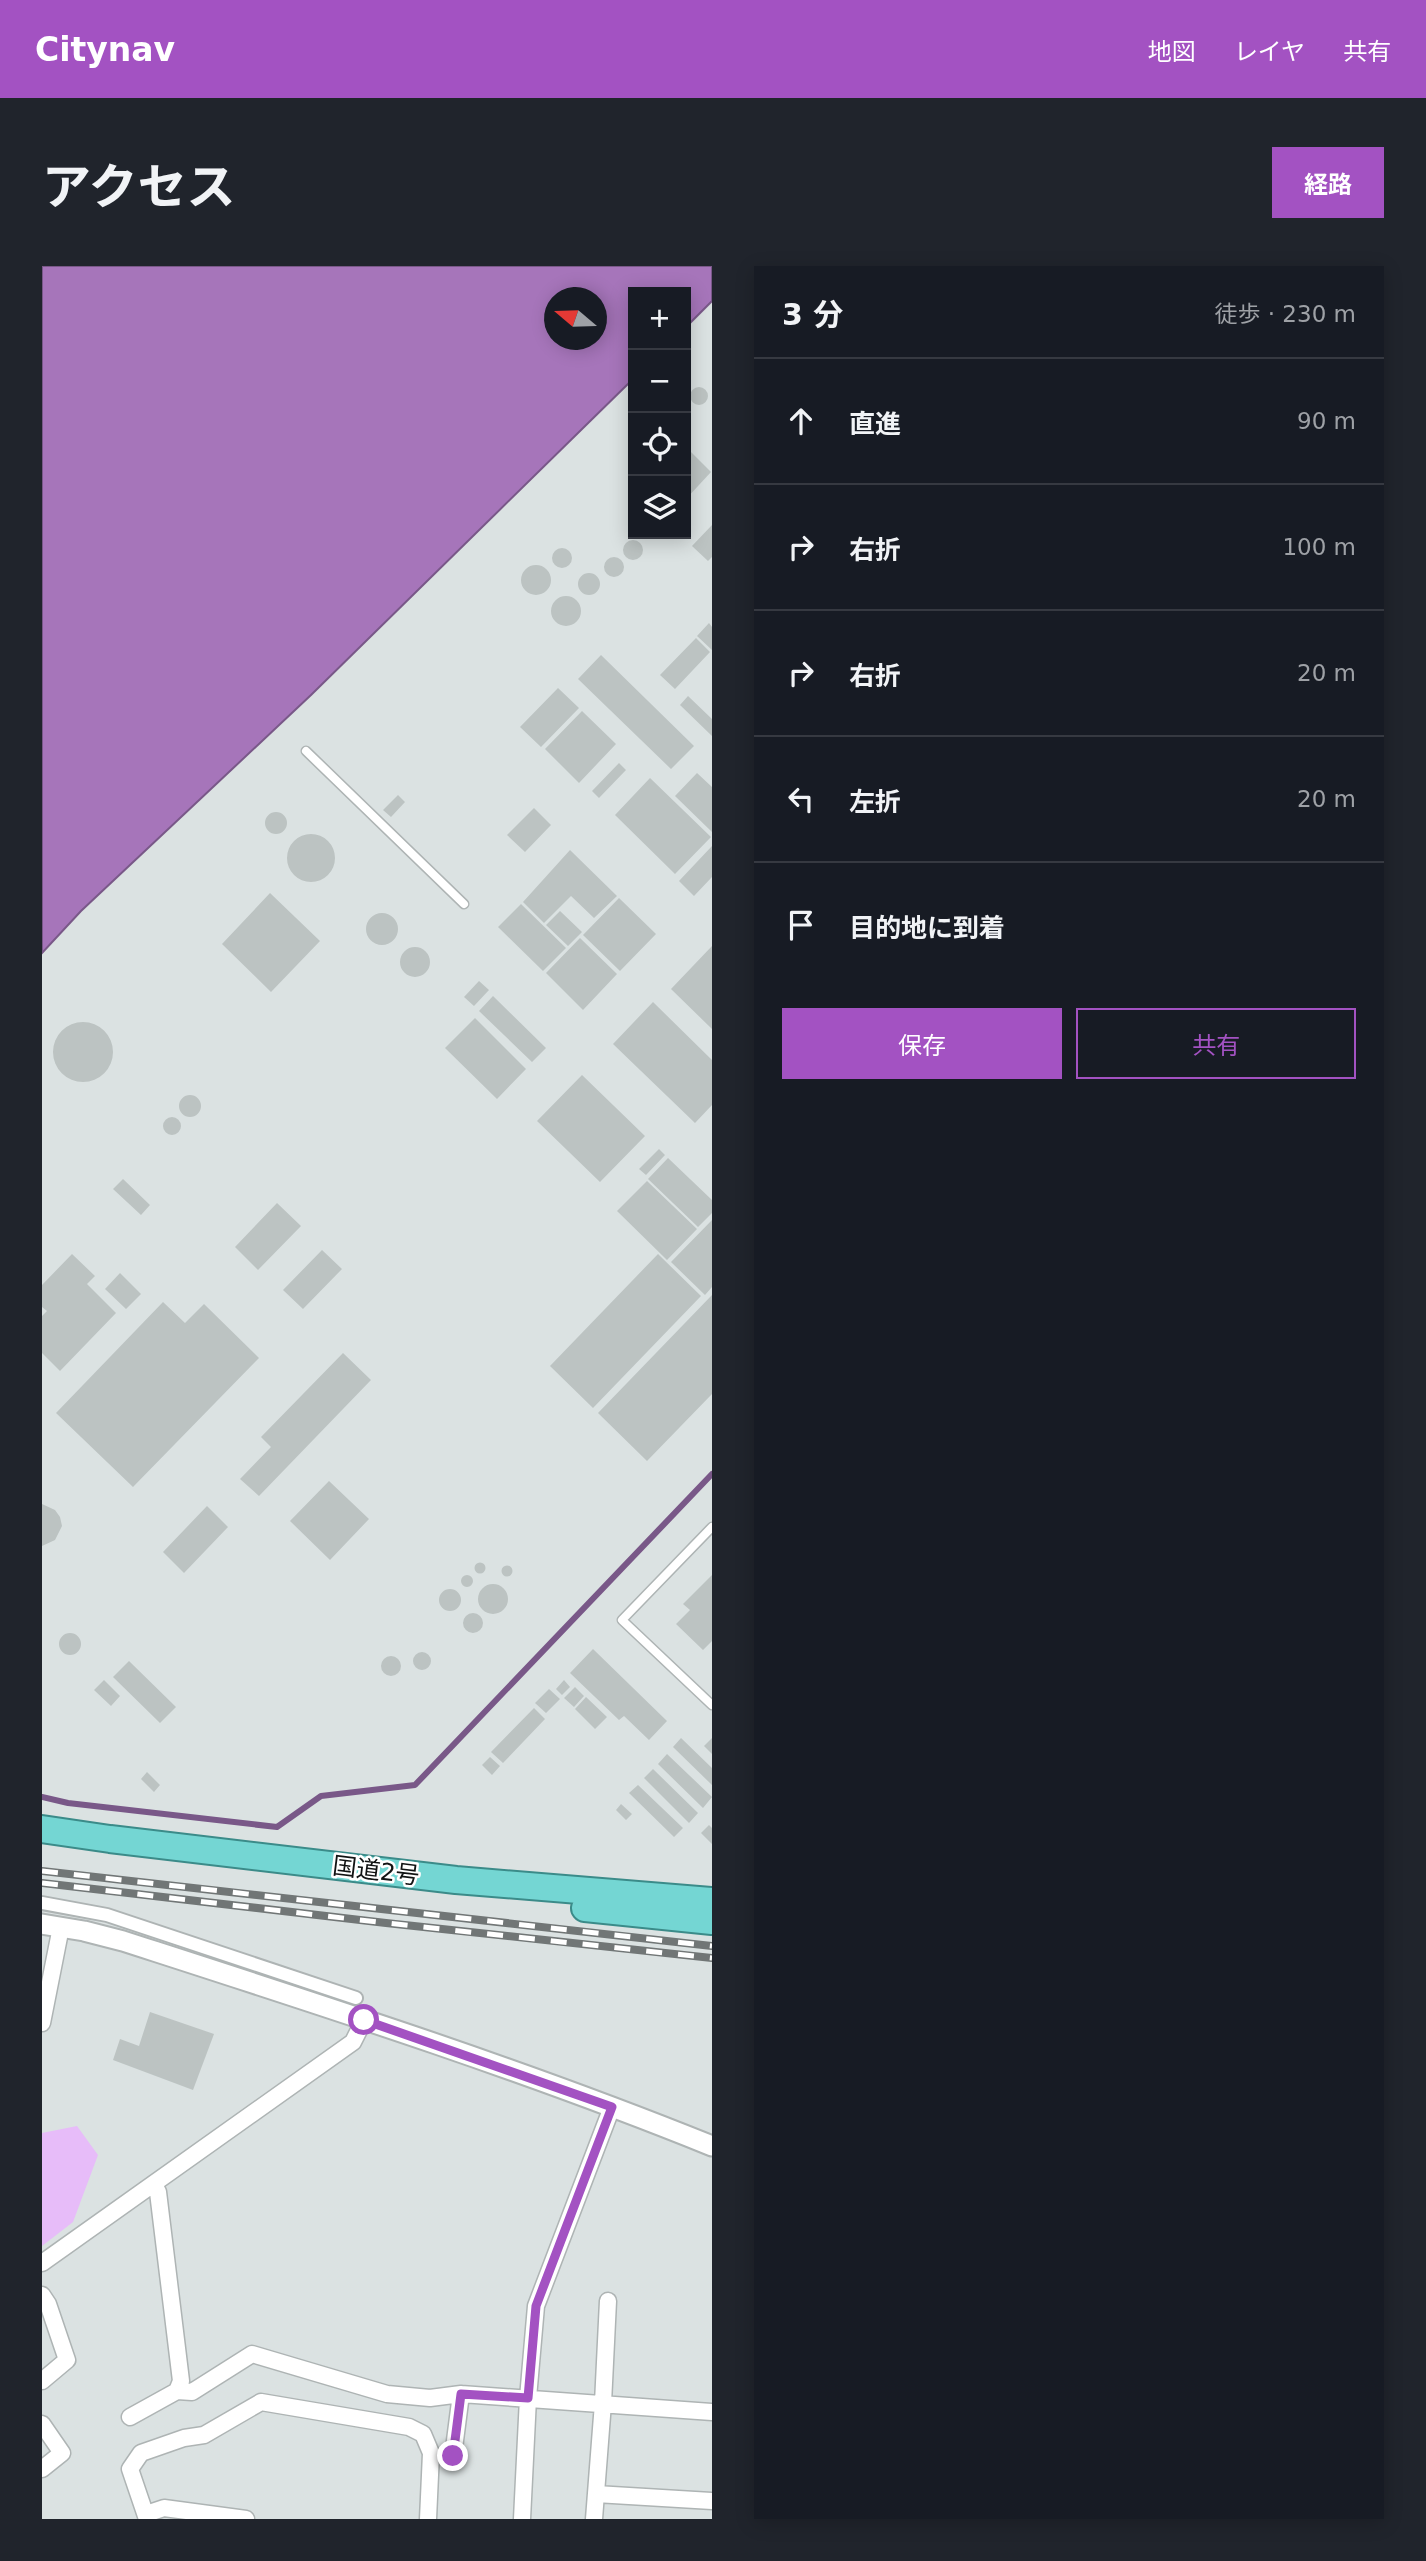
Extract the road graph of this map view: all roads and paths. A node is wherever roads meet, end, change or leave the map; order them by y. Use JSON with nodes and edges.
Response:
{"nodes":[{"id":1,"x":306,"y":751,"type":"dead end"},
{"id":2,"x":464,"y":904,"type":"dead end"},
{"id":3,"x":712,"y":1527,"type":"edge"},
{"id":4,"x":712,"y":1705,"type":"edge"},
{"id":5,"x":42,"y":1829,"type":"edge"},
{"id":6,"x":42,"y":1847,"type":"edge"},
{"id":7,"x":712,"y":1901,"type":"edge"},
{"id":8,"x":42,"y":1903,"type":"edge"},
{"id":9,"x":712,"y":1921,"type":"edge"},
{"id":10,"x":52,"y":1925,"type":"edge"},
{"id":11,"x":356,"y":1998,"type":"dead end"},
{"id":12,"x":364,"y":2020,"type":"junction"},
{"id":13,"x":42,"y":2022,"type":"edge"},
{"id":14,"x":612,"y":2107,"type":"junction"},
{"id":15,"x":712,"y":2146,"type":"edge"},
{"id":16,"x":154,"y":2184,"type":"junction"},
{"id":17,"x":42,"y":2263,"type":"edge"},
{"id":18,"x":42,"y":2295,"type":"edge"},
{"id":19,"x":608,"y":2301,"type":"dead end"},
{"id":20,"x":42,"y":2381,"type":"edge"},
{"id":21,"x":177,"y":2391,"type":"junction"},
{"id":22,"x":461,"y":2394,"type":"junction"},
{"id":23,"x":528,"y":2398,"type":"junction"},
{"id":24,"x":603,"y":2403,"type":"junction"},
{"id":25,"x":712,"y":2412,"type":"edge"},
{"id":26,"x":130,"y":2417,"type":"dead end"},
{"id":27,"x":42,"y":2424,"type":"edge"},
{"id":28,"x":453,"y":2456,"type":"dead end"},
{"id":29,"x":42,"y":2469,"type":"edge"},
{"id":30,"x":596,"y":2494,"type":"junction"},
{"id":31,"x":712,"y":2501,"type":"edge"},
{"id":32,"x":147,"y":2517,"type":"edge"},
{"id":33,"x":246,"y":2519,"type":"edge"},
{"id":34,"x":428,"y":2519,"type":"edge"},
{"id":35,"x":522,"y":2519,"type":"edge"},
{"id":36,"x":594,"y":2519,"type":"edge"}],
"edges":[{"from":1,"to":2,"type":"lane"},
{"from":3,"to":4,"type":"lane"},
{"from":5,"to":7,"type":"highway","name":"国道2号"},
{"from":6,"to":9,"type":"highway","name":"国道2号"},
{"from":8,"to":11,"type":"street"},
{"from":10,"to":12,"type":"street"},
{"from":10,"to":13,"type":"street"},
{"from":12,"to":14,"type":"street"},
{"from":12,"to":16,"type":"street"},
{"from":14,"to":15,"type":"street"},
{"from":14,"to":23,"type":"street"},
{"from":16,"to":17,"type":"street"},
{"from":16,"to":21,"type":"street"},
{"from":18,"to":20,"type":"street"},
{"from":19,"to":24,"type":"street"},
{"from":21,"to":22,"type":"street"},
{"from":21,"to":26,"type":"street"},
{"from":22,"to":23,"type":"street"},
{"from":22,"to":28,"type":"street"},
{"from":23,"to":24,"type":"street"},
{"from":23,"to":35,"type":"street"},
{"from":24,"to":25,"type":"street"},
{"from":24,"to":30,"type":"street"},
{"from":27,"to":29,"type":"street"},
{"from":30,"to":31,"type":"street"},
{"from":30,"to":36,"type":"street"},
{"from":32,"to":33,"type":"street"},
{"from":32,"to":34,"type":"street"}]}
